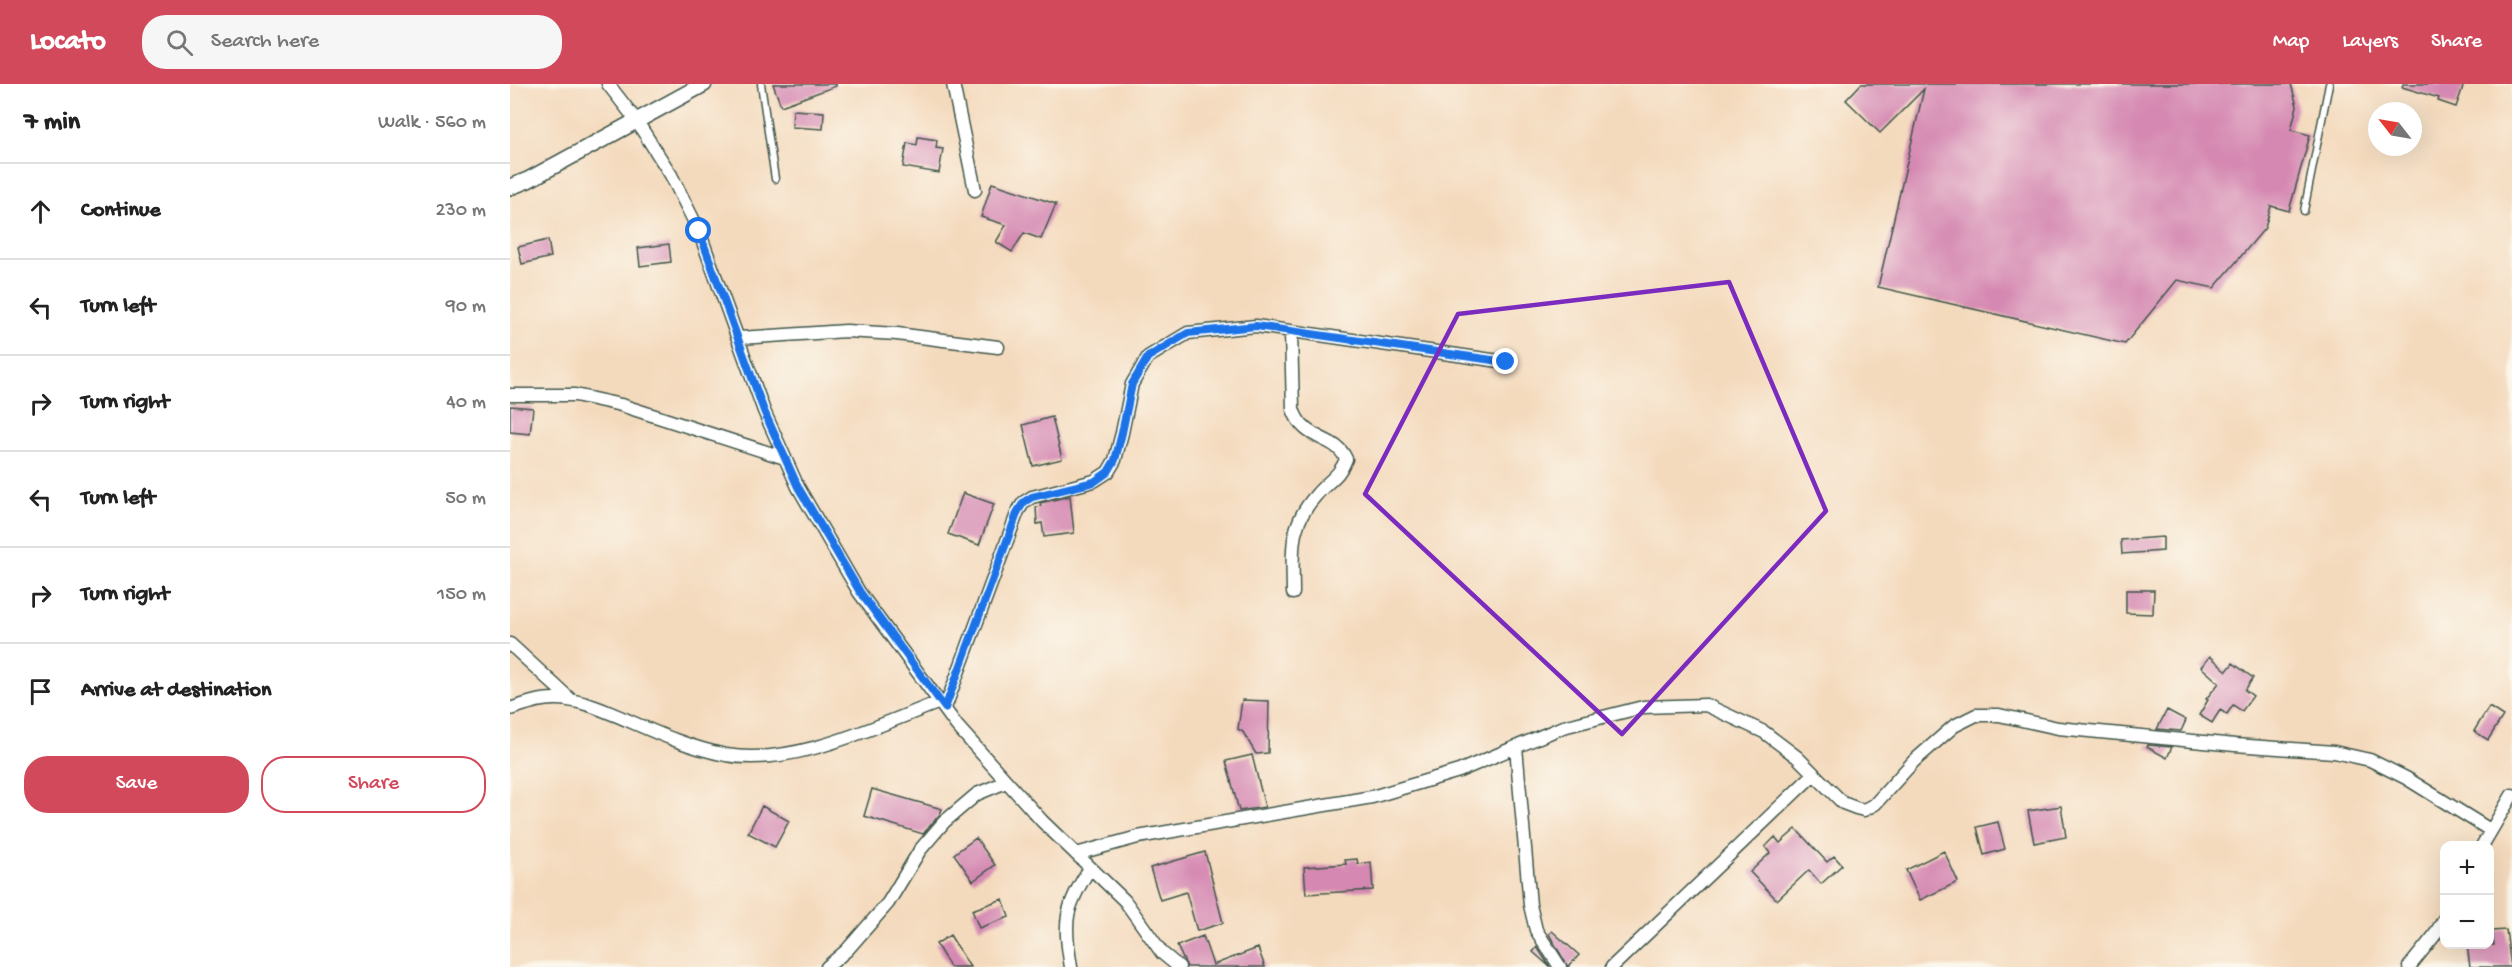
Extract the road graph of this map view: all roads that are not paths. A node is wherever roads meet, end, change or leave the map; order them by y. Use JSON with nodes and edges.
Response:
{"nodes":[{"id":1,"x":608,"y":84,"type":"edge"},
{"id":2,"x":704,"y":84,"type":"edge"},
{"id":3,"x":761,"y":84,"type":"edge"},
{"id":4,"x":953,"y":84,"type":"edge"},
{"id":5,"x":2329,"y":84,"type":"edge"},
{"id":6,"x":636,"y":120,"type":"junction"},
{"id":7,"x":775,"y":179,"type":"dead end"},
{"id":8,"x":510,"y":188,"type":"edge"},
{"id":9,"x":975,"y":190,"type":"dead end"},
{"id":10,"x":2304,"y":211,"type":"dead end"},
{"id":11,"x":1291,"y":332,"type":"junction"},
{"id":12,"x":739,"y":338,"type":"junction"},
{"id":13,"x":998,"y":347,"type":"dead end"},
{"id":14,"x":1506,"y":362,"type":"dead end"},
{"id":15,"x":510,"y":395,"type":"edge"},
{"id":16,"x":785,"y":458,"type":"junction"},
{"id":17,"x":1293,"y":593,"type":"dead end"},
{"id":18,"x":510,"y":644,"type":"edge"},
{"id":19,"x":572,"y":701,"type":"junction"},
{"id":20,"x":942,"y":705,"type":"junction"},
{"id":21,"x":510,"y":710,"type":"edge"},
{"id":22,"x":1516,"y":747,"type":"junction"},
{"id":23,"x":1814,"y":774,"type":"junction"},
{"id":24,"x":1006,"y":782,"type":"junction"},
{"id":25,"x":2512,"y":795,"type":"edge"},
{"id":26,"x":2490,"y":830,"type":"junction"},
{"id":27,"x":2484,"y":841,"type":"edge"},
{"id":28,"x":1076,"y":854,"type":"junction"},
{"id":29,"x":1090,"y":868,"type":"junction"},
{"id":30,"x":2440,"y":927,"type":"edge"},
{"id":31,"x":827,"y":967,"type":"edge"},
{"id":32,"x":1071,"y":967,"type":"edge"},
{"id":33,"x":1179,"y":967,"type":"edge"},
{"id":34,"x":1560,"y":967,"type":"edge"},
{"id":35,"x":1612,"y":967,"type":"edge"},
{"id":36,"x":2409,"y":967,"type":"edge"}],
"edges":[{"from":1,"to":6,"type":"street"},
{"from":2,"to":6,"type":"street"},
{"from":3,"to":7,"type":"lane"},
{"from":4,"to":9,"type":"street"},
{"from":5,"to":10,"type":"lane"},
{"from":6,"to":8,"type":"street"},
{"from":6,"to":12,"type":"street"},
{"from":11,"to":14,"type":"street"},
{"from":11,"to":17,"type":"street"},
{"from":11,"to":20,"type":"street"},
{"from":12,"to":13,"type":"street"},
{"from":12,"to":16,"type":"street"},
{"from":15,"to":16,"type":"street"},
{"from":16,"to":20,"type":"street"},
{"from":18,"to":19,"type":"street"},
{"from":19,"to":20,"type":"street"},
{"from":19,"to":21,"type":"street"},
{"from":20,"to":24,"type":"street"},
{"from":22,"to":23,"type":"street"},
{"from":22,"to":28,"type":"street"},
{"from":22,"to":34,"type":"street"},
{"from":23,"to":26,"type":"street"},
{"from":23,"to":35,"type":"street"},
{"from":24,"to":28,"type":"street"},
{"from":24,"to":31,"type":"street"},
{"from":25,"to":26,"type":"street"},
{"from":26,"to":27,"type":"street"},
{"from":28,"to":29,"type":"street"},
{"from":29,"to":32,"type":"street"},
{"from":29,"to":33,"type":"street"},
{"from":30,"to":36,"type":"street"}]}
